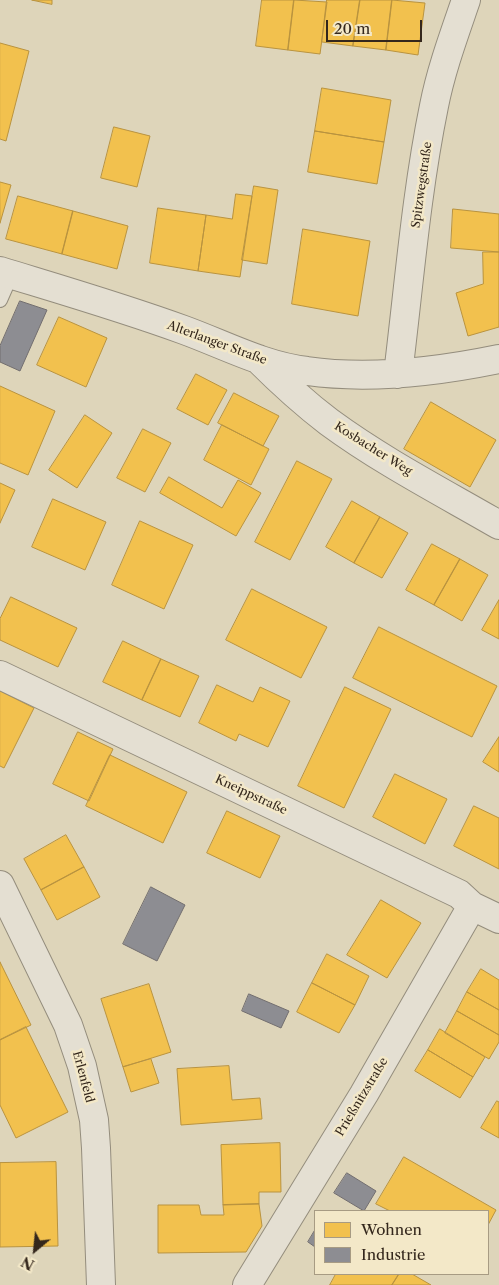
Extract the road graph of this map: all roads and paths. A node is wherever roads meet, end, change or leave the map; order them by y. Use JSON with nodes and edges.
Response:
{"nodes":[{"id":1,"x":466,"y":0,"type":"edge"},
{"id":2,"x":6,"y":273,"type":"edge"},
{"id":3,"x":0,"y":300,"type":"edge"},
{"id":4,"x":258,"y":359,"type":"junction"},
{"id":5,"x":499,"y":360,"type":"edge"},
{"id":6,"x":398,"y":374,"type":"junction"},
{"id":7,"x":499,"y":525,"type":"edge"},
{"id":8,"x":0,"y":675,"type":"edge"},
{"id":9,"x":0,"y":885,"type":"edge"},
{"id":10,"x":472,"y":906,"type":"junction"},
{"id":11,"x":499,"y":919,"type":"edge"},
{"id":12,"x":100,"y":1285,"type":"edge"},
{"id":13,"x":247,"y":1285,"type":"edge"}],
"edges":[{"from":1,"to":6,"type":"street","name":"Spitzwegstraße"},
{"from":2,"to":3,"type":"lane"},
{"from":2,"to":4,"type":"street","name":"Alterlanger Straße"},
{"from":4,"to":6,"type":"street","name":"Alterlanger Straße"},
{"from":4,"to":7,"type":"street","name":"Kosbacher Weg"},
{"from":5,"to":6,"type":"street","name":"Alterlanger Straße"},
{"from":8,"to":10,"type":"street","name":"Kneippstraße"},
{"from":9,"to":12,"type":"street","name":"Erlenfeld"},
{"from":10,"to":11,"type":"street","name":"Kneippstraße"},
{"from":10,"to":13,"type":"street","name":"Prießnitzstraße"}]}
